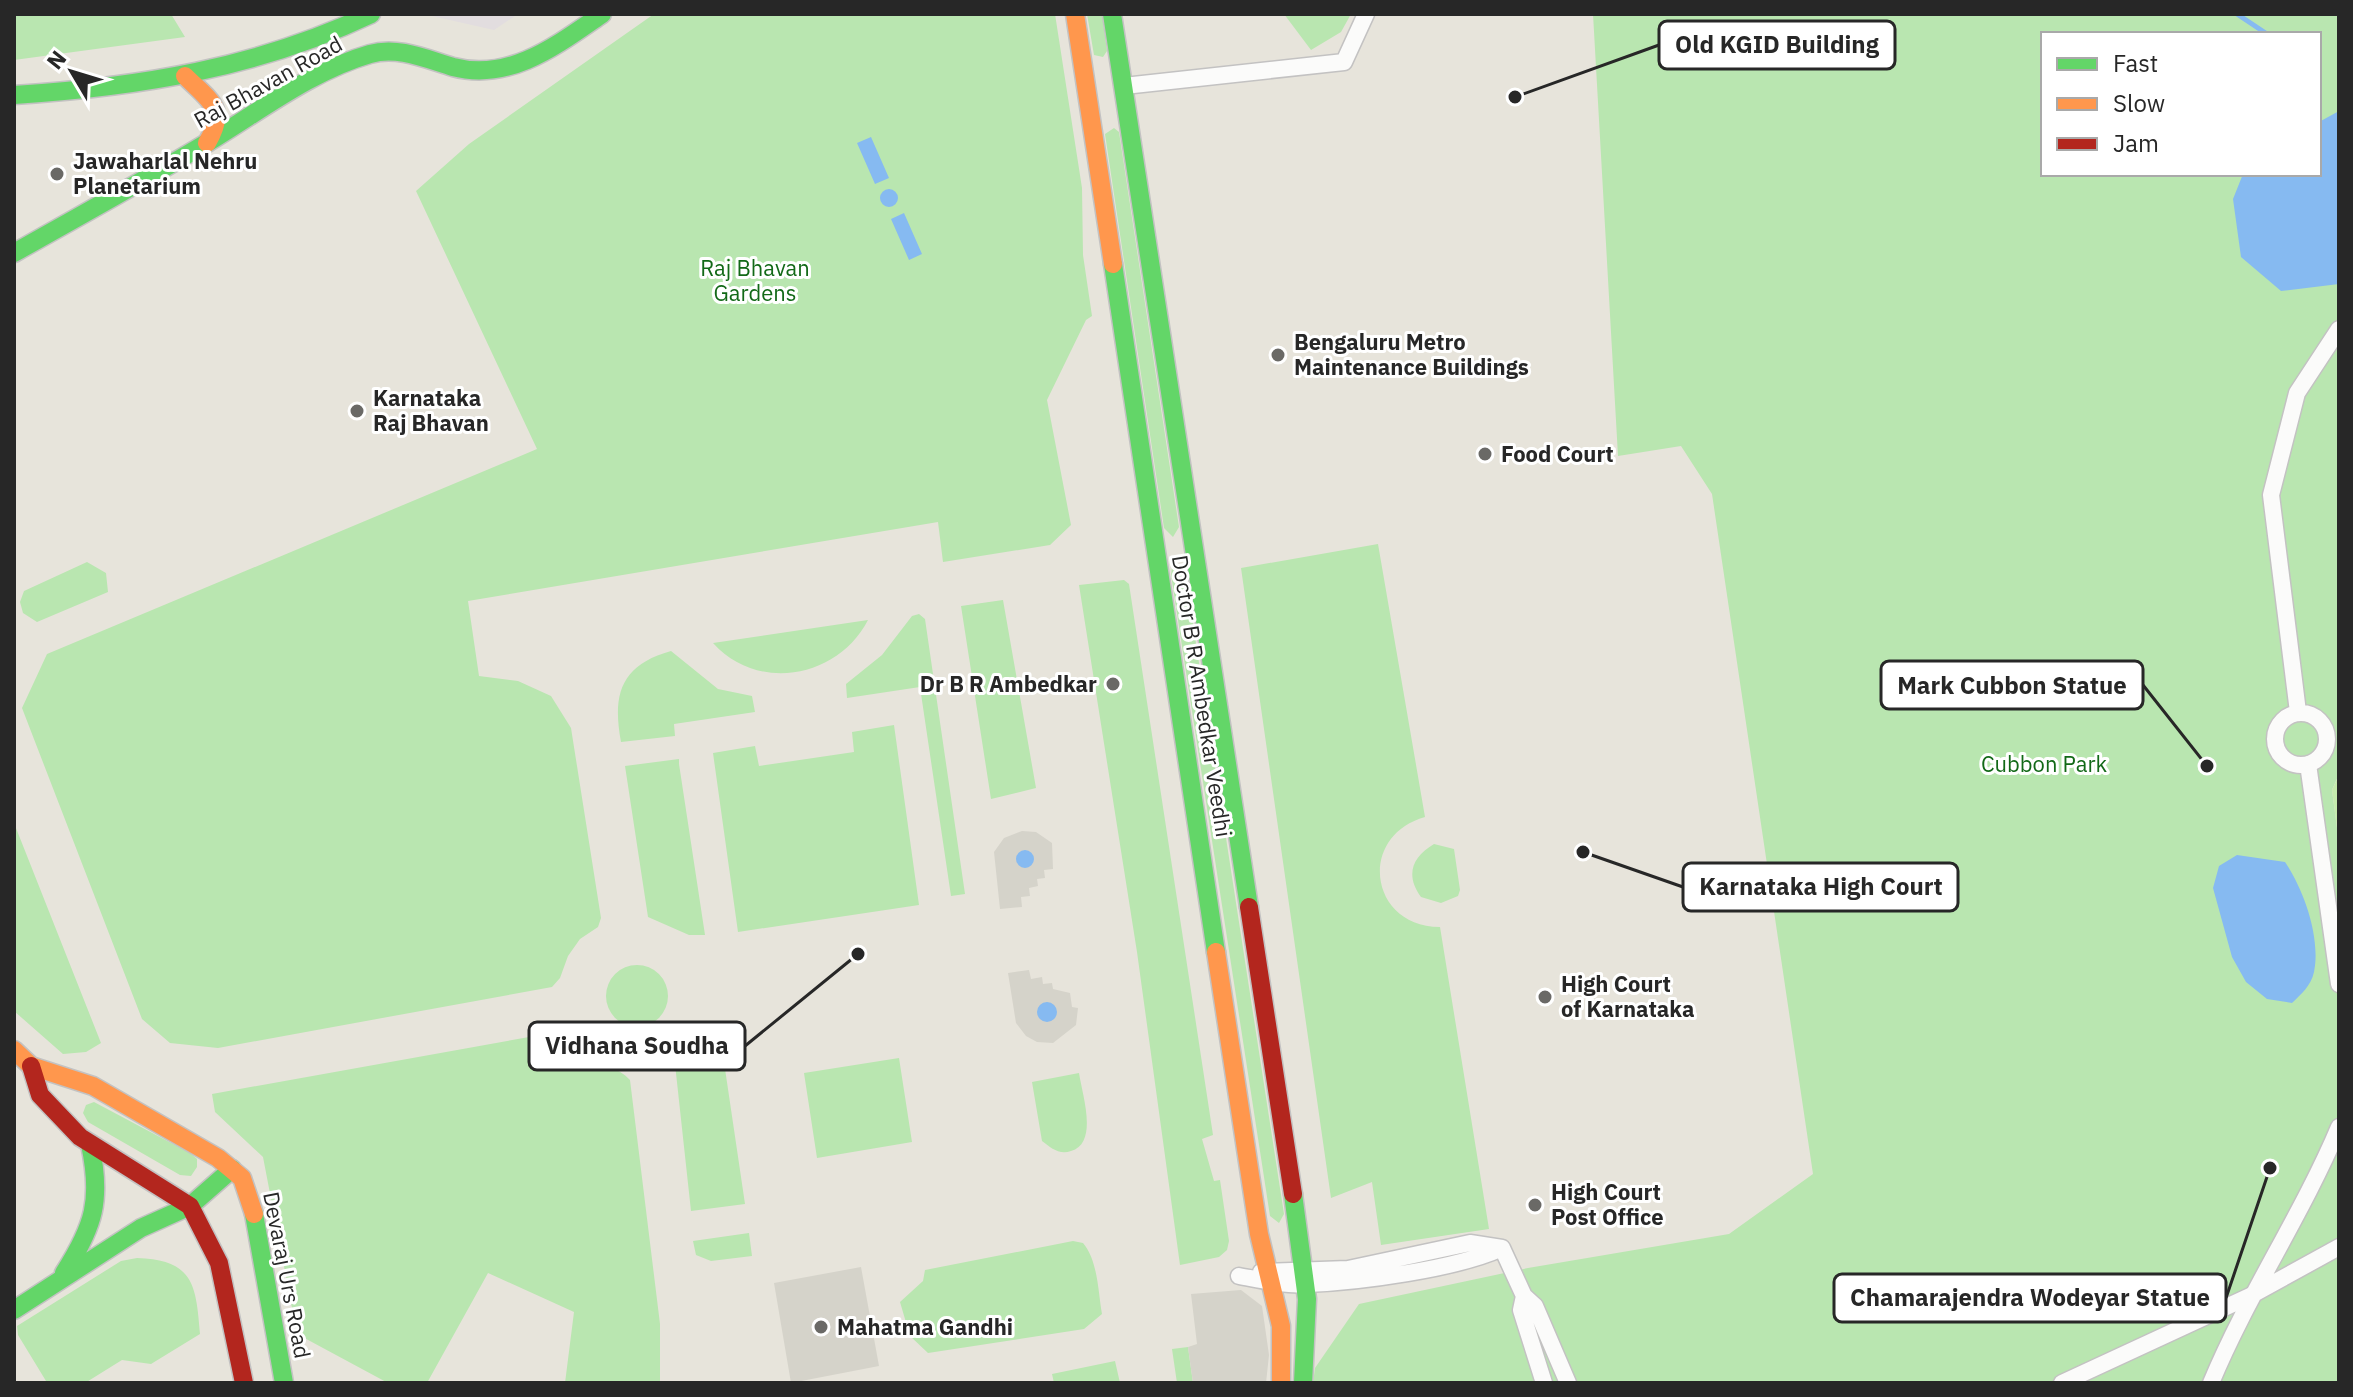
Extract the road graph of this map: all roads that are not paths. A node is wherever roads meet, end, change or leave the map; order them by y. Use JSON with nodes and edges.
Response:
{"nodes":[{"id":1,"x":371,"y":14,"type":"edge"},
{"id":2,"x":602,"y":14,"type":"edge"},
{"id":3,"x":1075,"y":14,"type":"edge"},
{"id":4,"x":1112,"y":14,"type":"edge"},
{"id":5,"x":1366,"y":14,"type":"edge"},
{"id":6,"x":406,"y":53,"type":"junction"},
{"id":7,"x":1120,"y":63,"type":"junction"},
{"id":8,"x":1083,"y":70,"type":"junction"},
{"id":9,"x":185,"y":76,"type":"junction"},
{"id":10,"x":1124,"y":86,"type":"junction"},
{"id":11,"x":14,"y":95,"type":"edge"},
{"id":12,"x":1128,"y":107,"type":"junction"},
{"id":13,"x":1089,"y":114,"type":"junction"},
{"id":14,"x":207,"y":143,"type":"junction"},
{"id":15,"x":14,"y":253,"type":"edge"},
{"id":16,"x":2339,"y":329,"type":"edge"},
{"id":17,"x":2298,"y":712,"type":"junction"},
{"id":18,"x":2308,"y":764,"type":"junction"},
{"id":19,"x":2339,"y":984,"type":"edge"},
{"id":20,"x":14,"y":1050,"type":"edge"},
{"id":21,"x":31,"y":1066,"type":"junction"},
{"id":22,"x":93,"y":1086,"type":"junction"},
{"id":23,"x":68,"y":1124,"type":"junction"},
{"id":24,"x":2339,"y":1127,"type":"edge"},
{"id":25,"x":90,"y":1144,"type":"junction"},
{"id":26,"x":232,"y":1169,"type":"junction"},
{"id":27,"x":190,"y":1206,"type":"junction"},
{"id":28,"x":2339,"y":1247,"type":"edge"},
{"id":29,"x":1270,"y":1276,"type":"junction"},
{"id":30,"x":1307,"y":1277,"type":"junction"},
{"id":31,"x":59,"y":1280,"type":"junction"},
{"id":32,"x":1524,"y":1296,"type":"junction"},
{"id":33,"x":2250,"y":1296,"type":"junction"},
{"id":34,"x":14,"y":1310,"type":"edge"},
{"id":35,"x":244,"y":1383,"type":"edge"},
{"id":36,"x":284,"y":1383,"type":"edge"},
{"id":37,"x":1281,"y":1383,"type":"edge"},
{"id":38,"x":1303,"y":1383,"type":"edge"},
{"id":39,"x":1544,"y":1383,"type":"edge"},
{"id":40,"x":1568,"y":1383,"type":"edge"},
{"id":41,"x":2062,"y":1383,"type":"edge"},
{"id":42,"x":2211,"y":1383,"type":"edge"}],
"edges":[{"from":1,"to":6,"type":"main road"},
{"from":1,"to":9,"type":"main road"},
{"from":2,"to":6,"type":"main road","name":"Raj Bhavan Road"},
{"from":3,"to":8,"type":"main road","name":"Doctor B R Ambedkar Veedhi"},
{"from":4,"to":7,"type":"main road","name":"Doctor B R Ambedkar Veedhi"},
{"from":5,"to":10,"type":"street"},
{"from":6,"to":14,"type":"main road","name":"Raj Bhavan Road"},
{"from":7,"to":8,"type":"main road"},
{"from":7,"to":10,"type":"main road","name":"Doctor B R Ambedkar Veedhi"},
{"from":8,"to":13,"type":"main road","name":"Doctor B R Ambedkar Veedhi"},
{"from":9,"to":11,"type":"main road"},
{"from":9,"to":14,"type":"main road"},
{"from":10,"to":12,"type":"main road","name":"Doctor B R Ambedkar Veedhi"},
{"from":12,"to":13,"type":"main road"},
{"from":12,"to":30,"type":"main road","name":"Doctor B R Ambedkar Veedhi"},
{"from":13,"to":29,"type":"main road","name":"Doctor B R Ambedkar Veedhi"},
{"from":14,"to":15,"type":"main road","name":"Raj Bhavan Road"},
{"from":16,"to":17,"type":"street"},
{"from":17,"to":18,"type":"street"},
{"from":17,"to":18,"type":"street"},
{"from":18,"to":19,"type":"street"},
{"from":20,"to":21,"type":"main road","name":"Devaraj Urs Road"},
{"from":21,"to":22,"type":"main road","name":"Devaraj Urs Road"},
{"from":21,"to":23,"type":"main road","name":"Devaraj Urs Road"},
{"from":22,"to":23,"type":"main road"},
{"from":22,"to":26,"type":"main road","name":"Devaraj Urs Road"},
{"from":23,"to":25,"type":"main road","name":"Devaraj Urs Road"},
{"from":24,"to":33,"type":"street"},
{"from":25,"to":27,"type":"main road","name":"Devaraj Urs Road"},
{"from":25,"to":31,"type":"main road"},
{"from":26,"to":27,"type":"main road"},
{"from":26,"to":36,"type":"main road","name":"Devaraj Urs Road"},
{"from":27,"to":31,"type":"main road"},
{"from":27,"to":35,"type":"main road"},
{"from":28,"to":33,"type":"street"},
{"from":29,"to":30,"type":"street"},
{"from":29,"to":37,"type":"main road","name":"Doctor B R Ambedkar Veedhi"},
{"from":30,"to":32,"type":"street"},
{"from":30,"to":38,"type":"main road","name":"Doctor B R Ambedkar Veedhi"},
{"from":31,"to":34,"type":"main road"},
{"from":32,"to":39,"type":"street"},
{"from":32,"to":40,"type":"street"},
{"from":33,"to":41,"type":"street"},
{"from":33,"to":42,"type":"street"}]}
